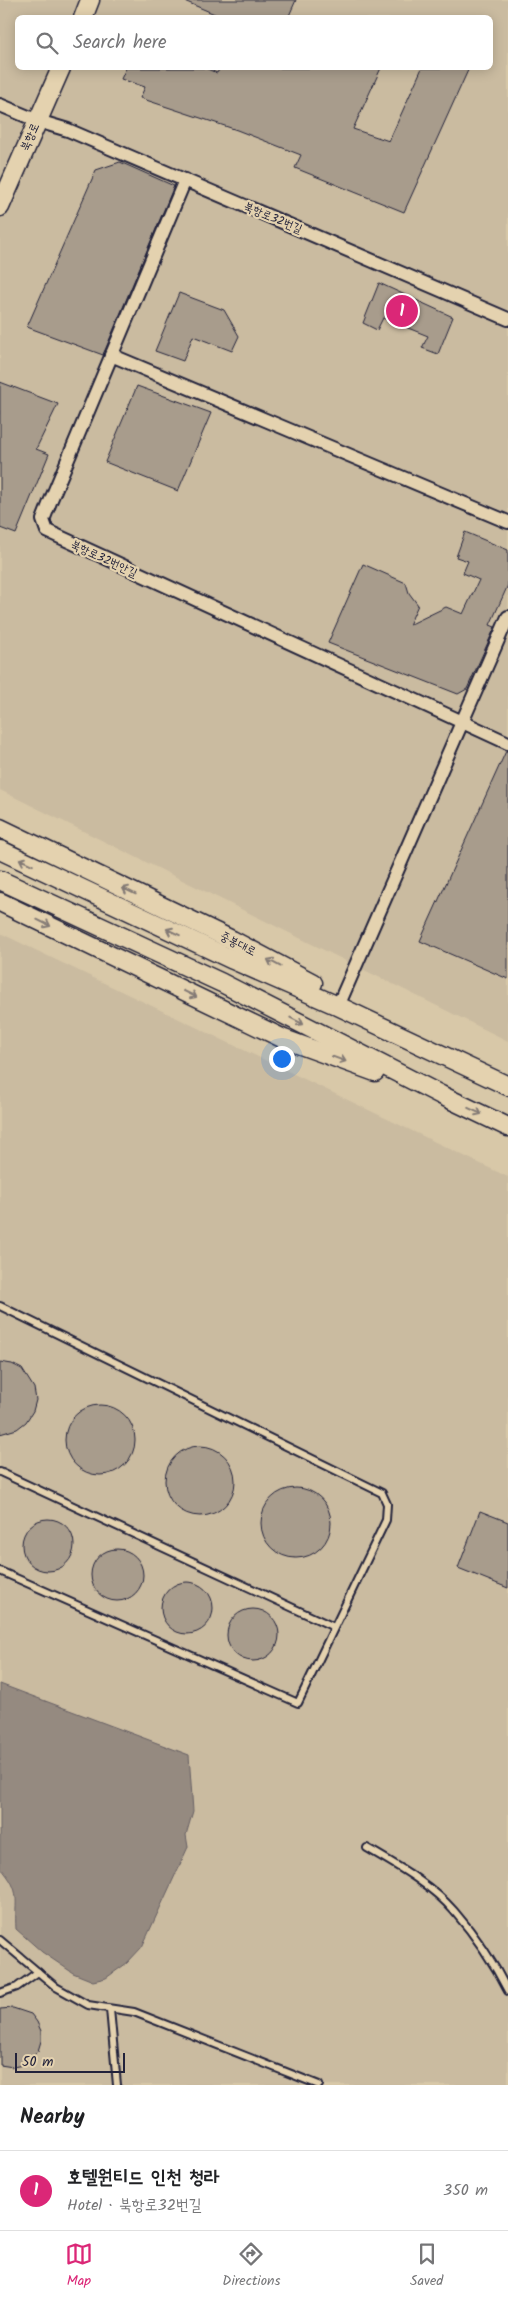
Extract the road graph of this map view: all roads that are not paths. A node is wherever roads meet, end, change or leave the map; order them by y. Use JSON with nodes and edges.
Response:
{"nodes":[{"id":1,"x":90,"y":0,"type":"edge"},
{"id":2,"x":83,"y":15,"type":"edge"},
{"id":3,"x":60,"y":70,"type":"edge"},
{"id":4,"x":0,"y":105,"type":"edge"},
{"id":5,"x":38,"y":121,"type":"junction"},
{"id":6,"x":185,"y":180,"type":"junction"},
{"id":7,"x":0,"y":207,"type":"edge"},
{"id":8,"x":508,"y":318,"type":"edge"},
{"id":9,"x":111,"y":355,"type":"junction"},
{"id":10,"x":508,"y":522,"type":"edge"},
{"id":11,"x":508,"y":617,"type":"edge"},
{"id":12,"x":463,"y":722,"type":"junction"},
{"id":13,"x":508,"y":743,"type":"edge"},
{"id":14,"x":0,"y":828,"type":"edge"},
{"id":15,"x":0,"y":850,"type":"edge"},
{"id":16,"x":0,"y":880,"type":"edge"},
{"id":17,"x":0,"y":902,"type":"edge"},
{"id":18,"x":340,"y":1002,"type":"junction"},
{"id":19,"x":508,"y":1086,"type":"edge"},
{"id":20,"x":441,"y":1095,"type":"junction"},
{"id":21,"x":508,"y":1127,"type":"edge"},
{"id":22,"x":0,"y":1306,"type":"edge"},
{"id":23,"x":0,"y":1472,"type":"edge"},
{"id":24,"x":0,"y":1571,"type":"edge"},
{"id":25,"x":334,"y":1627,"type":"junction"},
{"id":26,"x":367,"y":1848,"type":"dead end"},
{"id":27,"x":0,"y":1940,"type":"edge"},
{"id":28,"x":38,"y":1972,"type":"junction"},
{"id":29,"x":508,"y":1991,"type":"edge"},
{"id":30,"x":0,"y":1992,"type":"edge"},
{"id":31,"x":110,"y":2009,"type":"junction"},
{"id":32,"x":117,"y":2085,"type":"edge"},
{"id":33,"x":319,"y":2085,"type":"edge"}],
"edges":[{"from":1,"to":2,"type":"main road"},
{"from":3,"to":5,"type":"main road","name":"북항로"},
{"from":4,"to":5,"type":"street","name":"북항로32번길"},
{"from":5,"to":6,"type":"street","name":"북항로32번길"},
{"from":5,"to":7,"type":"main road","name":"북항로"},
{"from":6,"to":8,"type":"street","name":"북항로32번길"},
{"from":6,"to":9,"type":"street","name":"북항로32번안길"},
{"from":9,"to":10,"type":"street"},
{"from":9,"to":12,"type":"street","name":"북항로32번안길"},
{"from":11,"to":12,"type":"street"},
{"from":12,"to":13,"type":"street","name":"북항로32번안길"},
{"from":12,"to":18,"type":"street"},
{"from":18,"to":14,"type":"main road","name":"중봉대로","one_way":true},
{"from":18,"to":15,"type":"main road","name":"중봉대로","one_way":true},
{"from":16,"to":20,"type":"main road","one_way":true},
{"from":17,"to":20,"type":"main road","one_way":true},
{"from":18,"to":19,"type":"main road","name":"중봉대로"},
{"from":20,"to":21,"type":"main road","one_way":true},
{"from":22,"to":25,"type":"lane"},
{"from":23,"to":25,"type":"lane"},
{"from":24,"to":25,"type":"lane"},
{"from":26,"to":29,"type":"lane"},
{"from":27,"to":28,"type":"lane"},
{"from":28,"to":30,"type":"lane"},
{"from":28,"to":31,"type":"lane"},
{"from":31,"to":32,"type":"lane"},
{"from":31,"to":33,"type":"lane"}]}
